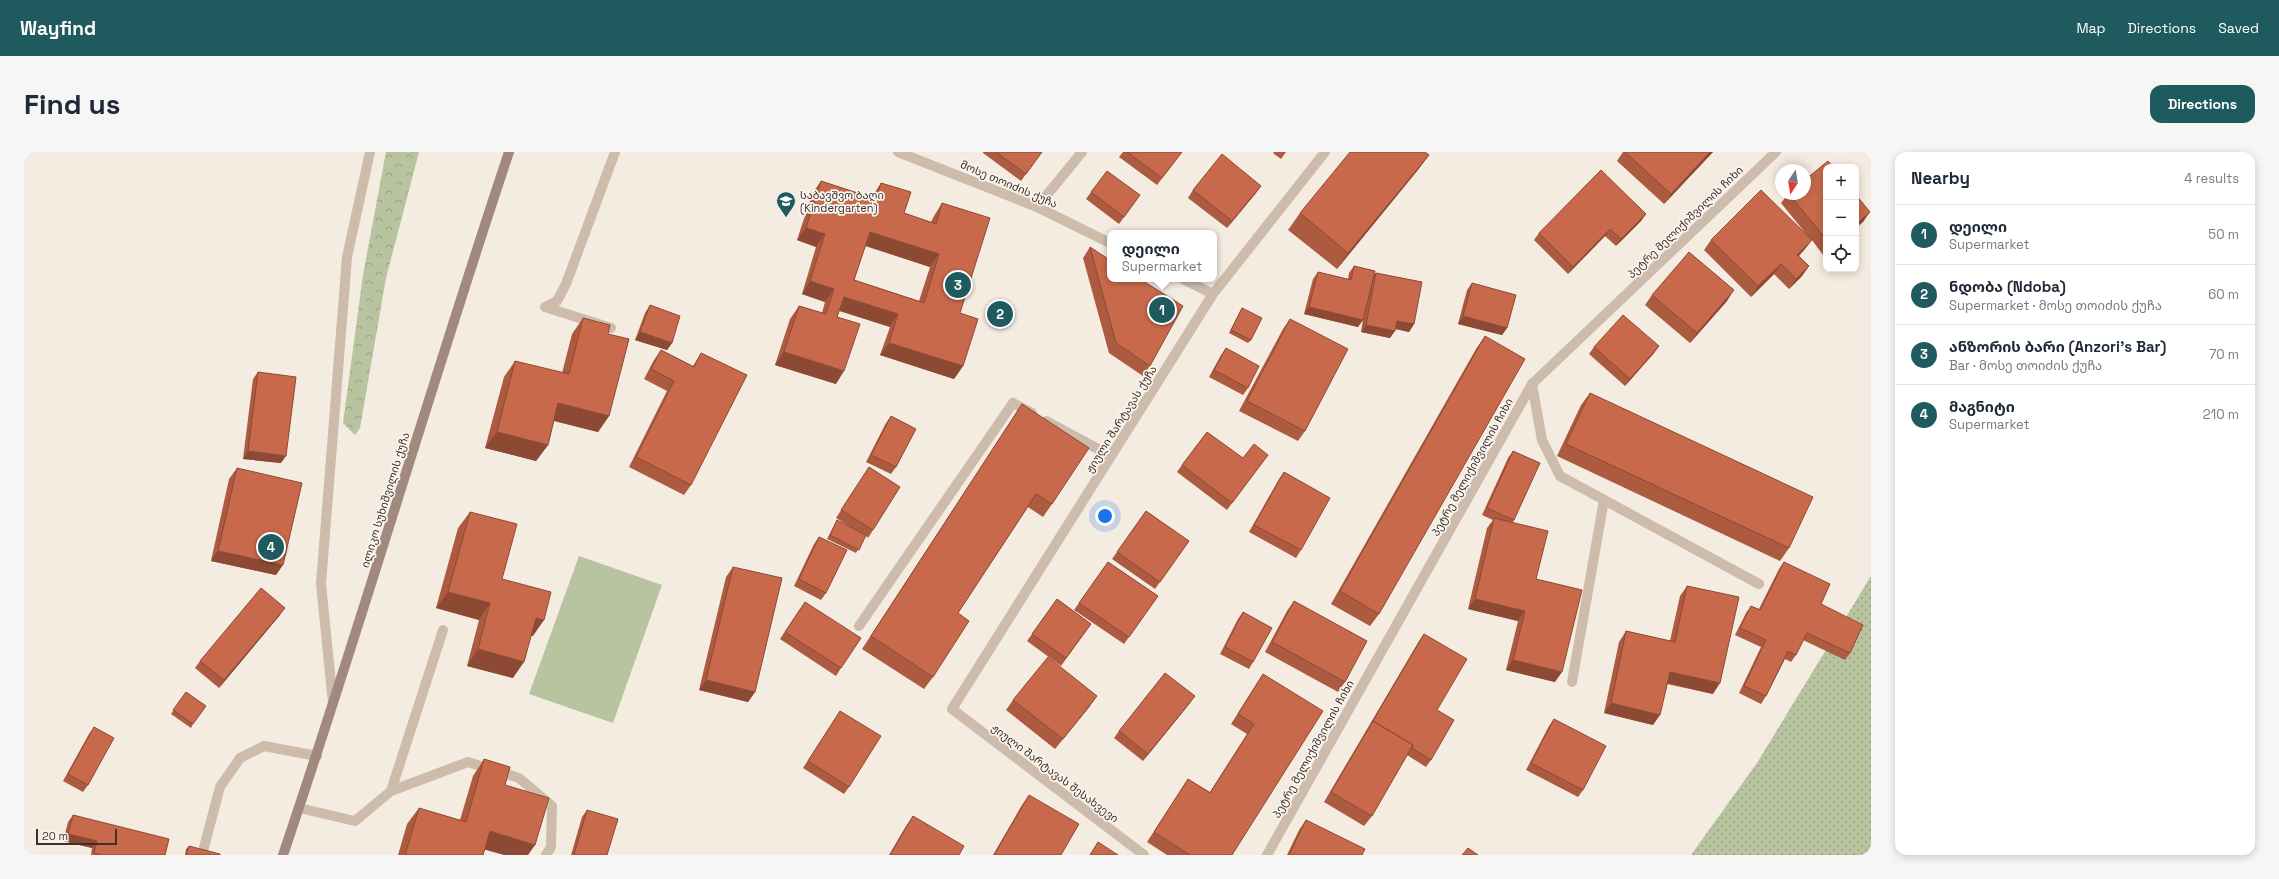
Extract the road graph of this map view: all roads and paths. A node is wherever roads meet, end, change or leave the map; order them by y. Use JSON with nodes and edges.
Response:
{"nodes":[{"id":1,"x":370,"y":152,"type":"edge"},
{"id":2,"x":509,"y":152,"type":"edge"},
{"id":3,"x":615,"y":152,"type":"edge"},
{"id":4,"x":898,"y":152,"type":"edge"},
{"id":5,"x":1082,"y":152,"type":"edge"},
{"id":6,"x":1325,"y":152,"type":"edge"},
{"id":7,"x":1776,"y":152,"type":"edge"},
{"id":8,"x":1037,"y":207,"type":"junction"},
{"id":9,"x":1107,"y":242,"type":"edge"},
{"id":10,"x":1189,"y":282,"type":"edge"},
{"id":11,"x":1213,"y":294,"type":"junction"},
{"id":12,"x":611,"y":328,"type":"edge"},
{"id":13,"x":1532,"y":384,"type":"junction"},
{"id":14,"x":1111,"y":456,"type":"junction"},
{"id":15,"x":1604,"y":500,"type":"junction"},
{"id":16,"x":1759,"y":584,"type":"dead end"},
{"id":17,"x":859,"y":626,"type":"dead end"},
{"id":18,"x":443,"y":630,"type":"dead end"},
{"id":19,"x":1572,"y":682,"type":"dead end"},
{"id":20,"x":333,"y":707,"type":"junction"},
{"id":21,"x":952,"y":709,"type":"joint"},
{"id":22,"x":317,"y":756,"type":"junction"},
{"id":23,"x":391,"y":791,"type":"junction"},
{"id":24,"x":299,"y":808,"type":"junction"},
{"id":25,"x":202,"y":855,"type":"edge"},
{"id":26,"x":283,"y":855,"type":"edge"},
{"id":27,"x":546,"y":855,"type":"edge"},
{"id":28,"x":1144,"y":855,"type":"edge"},
{"id":29,"x":1267,"y":855,"type":"edge"}],
"edges":[{"from":1,"to":20,"type":"street"},
{"from":2,"to":20,"type":"main road","name":"ილიკო სუხიშვილის ქუჩა"},
{"from":3,"to":12,"type":"street"},
{"from":4,"to":8,"type":"street","name":"მოსე თოიძის ქუჩა"},
{"from":5,"to":8,"type":"street"},
{"from":6,"to":11,"type":"street","name":"ჟიული შარტავას ქუჩა"},
{"from":7,"to":13,"type":"street","name":"პეტრე მელიქიშვილის ჩიხი"},
{"from":8,"to":9,"type":"street","name":"მოსე თოიძის ქუჩა"},
{"from":10,"to":11,"type":"street"},
{"from":11,"to":14,"type":"street","name":"ჟიული შარტავას ქუჩა"},
{"from":13,"to":15,"type":"street"},
{"from":13,"to":29,"type":"street","name":"პეტრე მელიქიშვილის ჩიხი"},
{"from":14,"to":17,"type":"street"},
{"from":14,"to":21,"type":"street","name":"ჟიული შარტავას ქუჩა"},
{"from":15,"to":16,"type":"street"},
{"from":15,"to":19,"type":"street"},
{"from":18,"to":23,"type":"street"},
{"from":20,"to":22,"type":"main road","name":"ილიკო სუხიშვილის ქუჩა"},
{"from":21,"to":28,"type":"street","name":"ჟიული შარტავას შესახვევი"},
{"from":22,"to":24,"type":"main road","name":"ილიკო სუხიშვილის ქუჩა"},
{"from":22,"to":25,"type":"street"},
{"from":23,"to":24,"type":"street"},
{"from":23,"to":27,"type":"street"},
{"from":24,"to":26,"type":"main road","name":"ილიკო სუხიშვილის ქუჩა"}]}
